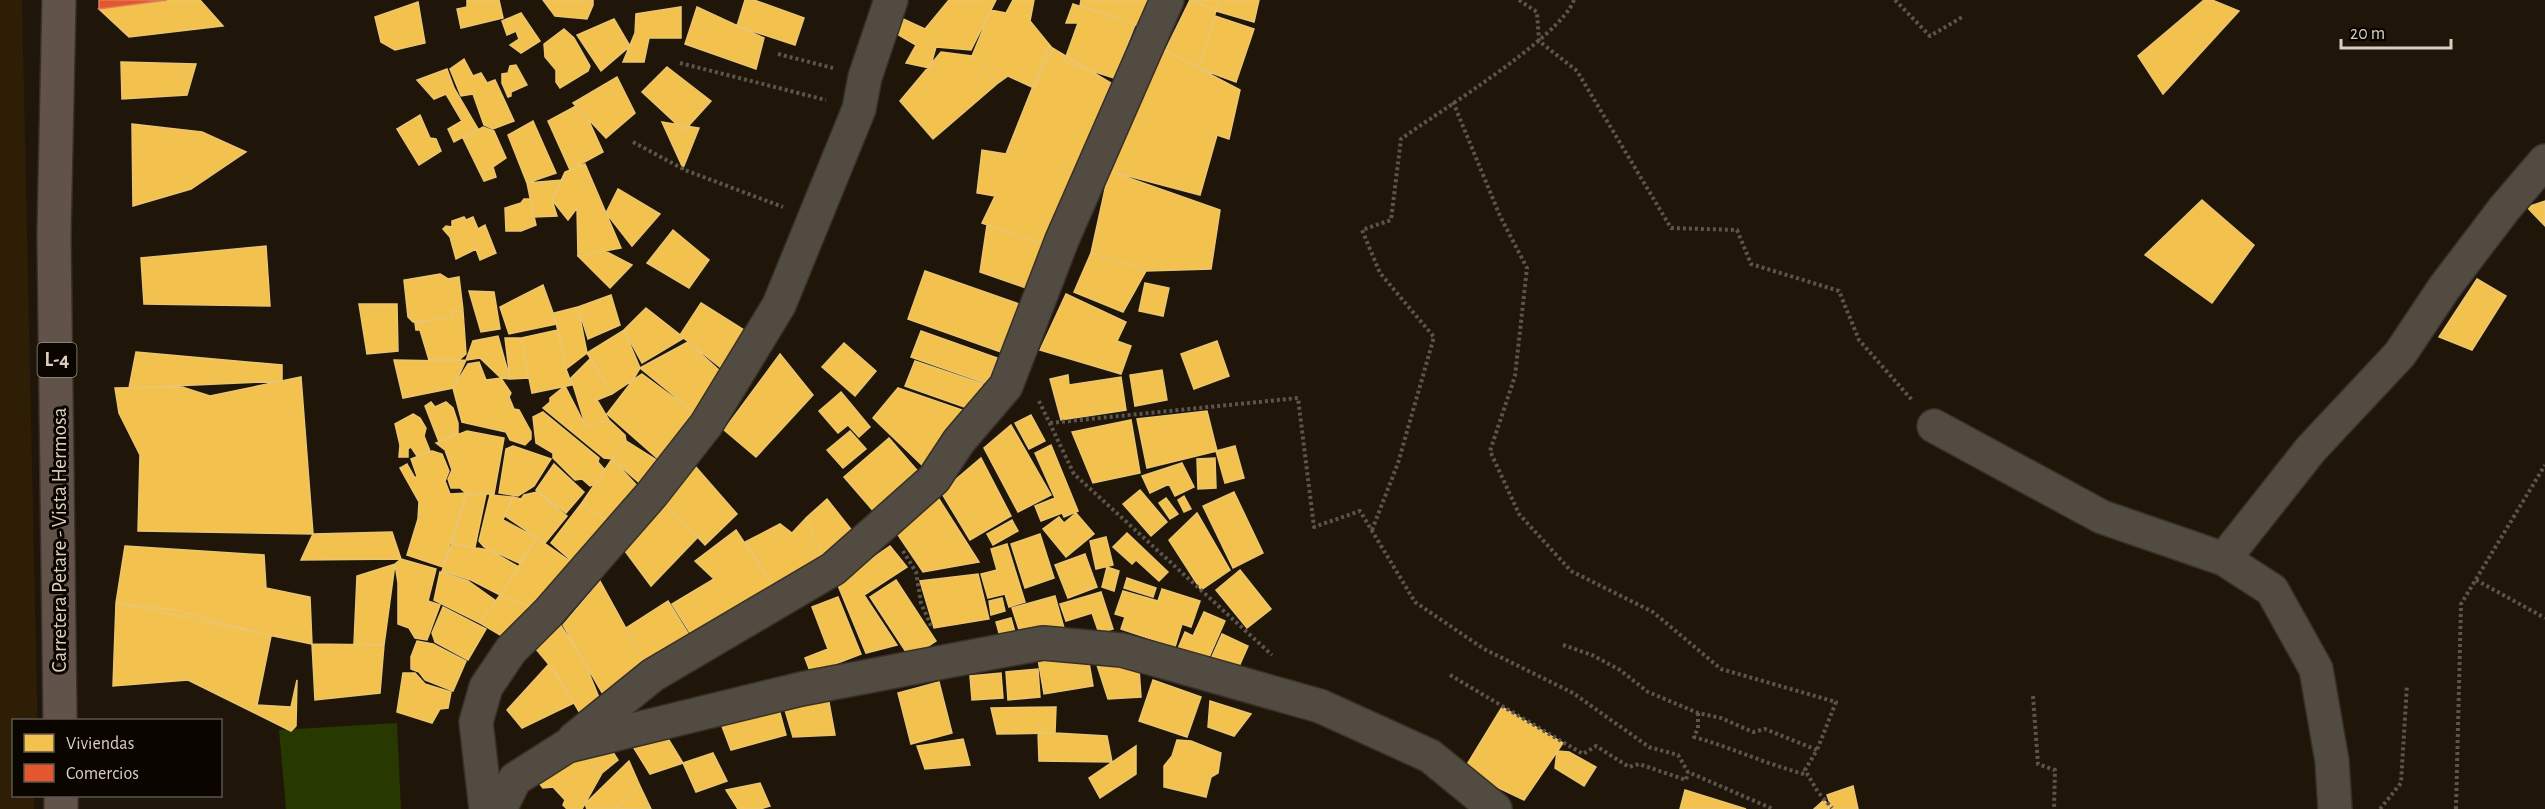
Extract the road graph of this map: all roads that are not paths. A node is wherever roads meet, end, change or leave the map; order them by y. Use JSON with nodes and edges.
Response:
{"nodes":[{"id":1,"x":59,"y":0,"type":"edge"},
{"id":2,"x":891,"y":0,"type":"edge"},
{"id":3,"x":1167,"y":0,"type":"edge"},
{"id":4,"x":2545,"y":161,"type":"edge"},
{"id":5,"x":1934,"y":426,"type":"road end"},
{"id":6,"x":2224,"y":559,"type":"junction"},
{"id":7,"x":60,"y":719,"type":"edge"},
{"id":8,"x":567,"y":746,"type":"junction"},
{"id":9,"x":486,"y":809,"type":"edge"},
{"id":10,"x":500,"y":809,"type":"edge"},
{"id":11,"x":1495,"y":809,"type":"edge"},
{"id":12,"x":2335,"y":809,"type":"edge"}],
"edges":[{"from":1,"to":7,"type":"main road","name":"Carretera Petare - Vista Hermosa","number":"L-4"},
{"from":2,"to":9,"type":"street"},
{"from":3,"to":8,"type":"street"},
{"from":4,"to":6,"type":"street"},
{"from":5,"to":6,"type":"street"},
{"from":6,"to":12,"type":"street"},
{"from":8,"to":10,"type":"street"},
{"from":8,"to":11,"type":"street"}]}
